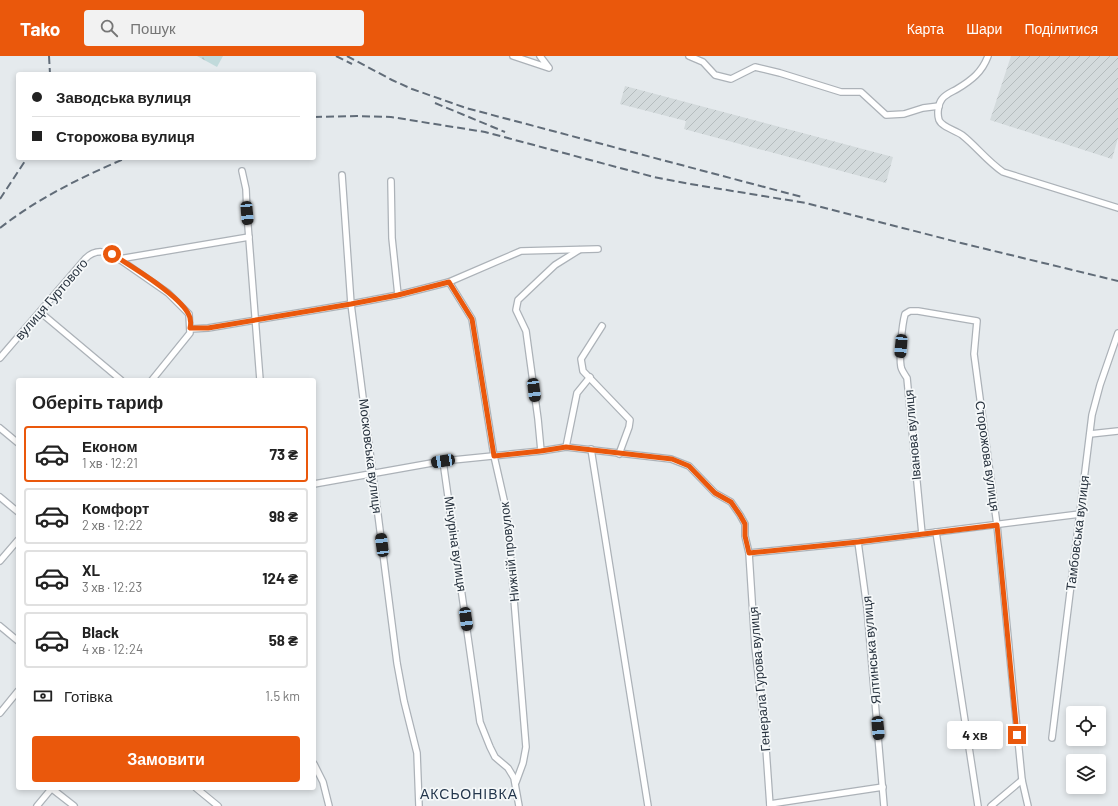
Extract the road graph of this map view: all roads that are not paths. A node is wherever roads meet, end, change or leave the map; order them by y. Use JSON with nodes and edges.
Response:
{"nodes":[{"id":1,"x":513,"y":56,"type":"edge"},
{"id":2,"x":540,"y":56,"type":"edge"},
{"id":3,"x":689,"y":56,"type":"edge"},
{"id":4,"x":988,"y":56,"type":"edge"},
{"id":5,"x":939,"y":106,"type":"junction"},
{"id":6,"x":242,"y":171,"type":"dead end"},
{"id":7,"x":342,"y":175,"type":"dead end"},
{"id":8,"x":391,"y":180,"type":"dead end"},
{"id":9,"x":1118,"y":208,"type":"edge"},
{"id":10,"x":249,"y":237,"type":"junction"},
{"id":11,"x":580,"y":249,"type":"junction"},
{"id":12,"x":598,"y":249,"type":"dead end"},
{"id":13,"x":119,"y":259,"type":"junction"},
{"id":14,"x":449,"y":282,"type":"junction"},
{"id":15,"x":398,"y":295,"type":"junction"},
{"id":16,"x":351,"y":304,"type":"junction"},
{"id":17,"x":40,"y":312,"type":"junction"},
{"id":18,"x":256,"y":319,"type":"junction"},
{"id":19,"x":976,"y":320,"type":"joint"},
{"id":20,"x":602,"y":326,"type":"dead end"},
{"id":21,"x":190,"y":331,"type":"junction"},
{"id":22,"x":1118,"y":333,"type":"edge"},
{"id":23,"x":0,"y":358,"type":"edge"},
{"id":24,"x":590,"y":377,"type":"junction"},
{"id":25,"x":119,"y":378,"type":"edge"},
{"id":26,"x":154,"y":378,"type":"edge"},
{"id":27,"x":260,"y":378,"type":"edge"},
{"id":28,"x":0,"y":428,"type":"edge"},
{"id":29,"x":1118,"y":431,"type":"edge"},
{"id":30,"x":1090,"y":434,"type":"junction"},
{"id":31,"x":16,"y":441,"type":"edge"},
{"id":32,"x":566,"y":447,"type":"junction"},
{"id":33,"x":590,"y":449,"type":"junction"},
{"id":34,"x":541,"y":451,"type":"junction"},
{"id":35,"x":619,"y":454,"type":"junction"},
{"id":36,"x":494,"y":456,"type":"junction"},
{"id":37,"x":443,"y":461,"type":"junction"},
{"id":38,"x":374,"y":473,"type":"junction"},
{"id":39,"x":316,"y":484,"type":"edge"},
{"id":40,"x":0,"y":498,"type":"edge"},
{"id":41,"x":16,"y":510,"type":"edge"},
{"id":42,"x":1080,"y":514,"type":"junction"},
{"id":43,"x":997,"y":525,"type":"junction"},
{"id":44,"x":936,"y":532,"type":"junction"},
{"id":45,"x":922,"y":534,"type":"junction"},
{"id":46,"x":16,"y":542,"type":"edge"},
{"id":47,"x":858,"y":542,"type":"junction"},
{"id":48,"x":749,"y":553,"type":"junction"},
{"id":49,"x":0,"y":561,"type":"edge"},
{"id":50,"x":0,"y":626,"type":"edge"},
{"id":51,"x":16,"y":639,"type":"edge"},
{"id":52,"x":16,"y":693,"type":"edge"},
{"id":53,"x":0,"y":713,"type":"edge"},
{"id":54,"x":1052,"y":738,"type":"dead end"},
{"id":55,"x":316,"y":768,"type":"edge"},
{"id":56,"x":1022,"y":780,"type":"junction"},
{"id":57,"x":516,"y":782,"type":"junction"},
{"id":58,"x":883,"y":787,"type":"junction"},
{"id":59,"x":49,"y":790,"type":"edge"},
{"id":60,"x":54,"y":790,"type":"edge"},
{"id":61,"x":198,"y":790,"type":"edge"},
{"id":62,"x":770,"y":805,"type":"edge"},
{"id":63,"x":37,"y":806,"type":"edge"},
{"id":64,"x":74,"y":806,"type":"edge"},
{"id":65,"x":218,"y":806,"type":"edge"},
{"id":66,"x":329,"y":806,"type":"edge"},
{"id":67,"x":419,"y":806,"type":"edge"},
{"id":68,"x":519,"y":806,"type":"edge"},
{"id":69,"x":648,"y":806,"type":"edge"},
{"id":70,"x":884,"y":806,"type":"edge"},
{"id":71,"x":978,"y":806,"type":"edge"},
{"id":72,"x":991,"y":806,"type":"edge"},
{"id":73,"x":1028,"y":806,"type":"edge"}],
"edges":[{"from":1,"to":2,"type":"street"},
{"from":3,"to":5,"type":"street"},
{"from":4,"to":5,"type":"street"},
{"from":5,"to":9,"type":"street"},
{"from":6,"to":10,"type":"street"},
{"from":7,"to":16,"type":"street","name":"Московська вулиця"},
{"from":8,"to":15,"type":"street"},
{"from":10,"to":13,"type":"street"},
{"from":10,"to":18,"type":"street"},
{"from":11,"to":12,"type":"street"},
{"from":11,"to":14,"type":"street"},
{"from":11,"to":34,"type":"street"},
{"from":13,"to":17,"type":"street","name":"вулиця Гуртового"},
{"from":13,"to":21,"type":"street","name":"вулиця Гуртового"},
{"from":14,"to":15,"type":"street"},
{"from":14,"to":36,"type":"street","name":"Нижній провулок"},
{"from":15,"to":16,"type":"street"},
{"from":16,"to":18,"type":"street"},
{"from":16,"to":38,"type":"street","name":"Московська вулиця"},
{"from":17,"to":23,"type":"street","name":"вулиця Гуртового"},
{"from":17,"to":25,"type":"street"},
{"from":18,"to":21,"type":"street"},
{"from":18,"to":27,"type":"street"},
{"from":19,"to":43,"type":"street","name":"Сторожова вулиця"},
{"from":19,"to":45,"type":"street","name":"Іванова вулиця"},
{"from":20,"to":24,"type":"street"},
{"from":21,"to":26,"type":"street"},
{"from":22,"to":30,"type":"street","name":"Тамбовська вулиця"},
{"from":24,"to":32,"type":"street"},
{"from":24,"to":35,"type":"street"},
{"from":28,"to":31,"type":"street"},
{"from":29,"to":30,"type":"street"},
{"from":30,"to":42,"type":"street","name":"Тамбовська вулиця"},
{"from":32,"to":33,"type":"street","name":"Генерала Гурова вулиця"},
{"from":32,"to":34,"type":"street","name":"Генерала Гурова вулиця"},
{"from":33,"to":35,"type":"street","name":"Генерала Гурова вулиця"},
{"from":33,"to":69,"type":"street"},
{"from":34,"to":36,"type":"street","name":"Генерала Гурова вулиця"},
{"from":35,"to":48,"type":"street","name":"Генерала Гурова вулиця"},
{"from":36,"to":37,"type":"street","name":"Генерала Гурова вулиця"},
{"from":36,"to":57,"type":"street","name":"Нижній провулок"},
{"from":37,"to":38,"type":"street","name":"Генерала Гурова вулиця"},
{"from":37,"to":57,"type":"street","name":"Мічуріна вулиця"},
{"from":38,"to":39,"type":"street","name":"Генерала Гурова вулиця"},
{"from":38,"to":67,"type":"street","name":"Московська вулиця"},
{"from":40,"to":41,"type":"street"},
{"from":42,"to":43,"type":"street"},
{"from":42,"to":54,"type":"street","name":"Тамбовська вулиця"},
{"from":43,"to":44,"type":"street"},
{"from":43,"to":56,"type":"street","name":"Сторожова вулиця"},
{"from":44,"to":45,"type":"street"},
{"from":44,"to":71,"type":"street"},
{"from":45,"to":47,"type":"street"},
{"from":46,"to":49,"type":"street"},
{"from":47,"to":48,"type":"street"},
{"from":47,"to":58,"type":"street","name":"Ялтинська вулиця"},
{"from":48,"to":62,"type":"street","name":"Генерала Гурова вулиця"},
{"from":50,"to":51,"type":"street"},
{"from":52,"to":53,"type":"street"},
{"from":55,"to":66,"type":"street"},
{"from":56,"to":72,"type":"street"},
{"from":56,"to":73,"type":"street","name":"Сторожова вулиця"},
{"from":57,"to":68,"type":"street","name":"Мічуріна вулиця"},
{"from":58,"to":62,"type":"street"},
{"from":58,"to":70,"type":"street","name":"Ялтинська вулиця"},
{"from":59,"to":63,"type":"street"},
{"from":60,"to":64,"type":"street"},
{"from":61,"to":65,"type":"street"}]}
